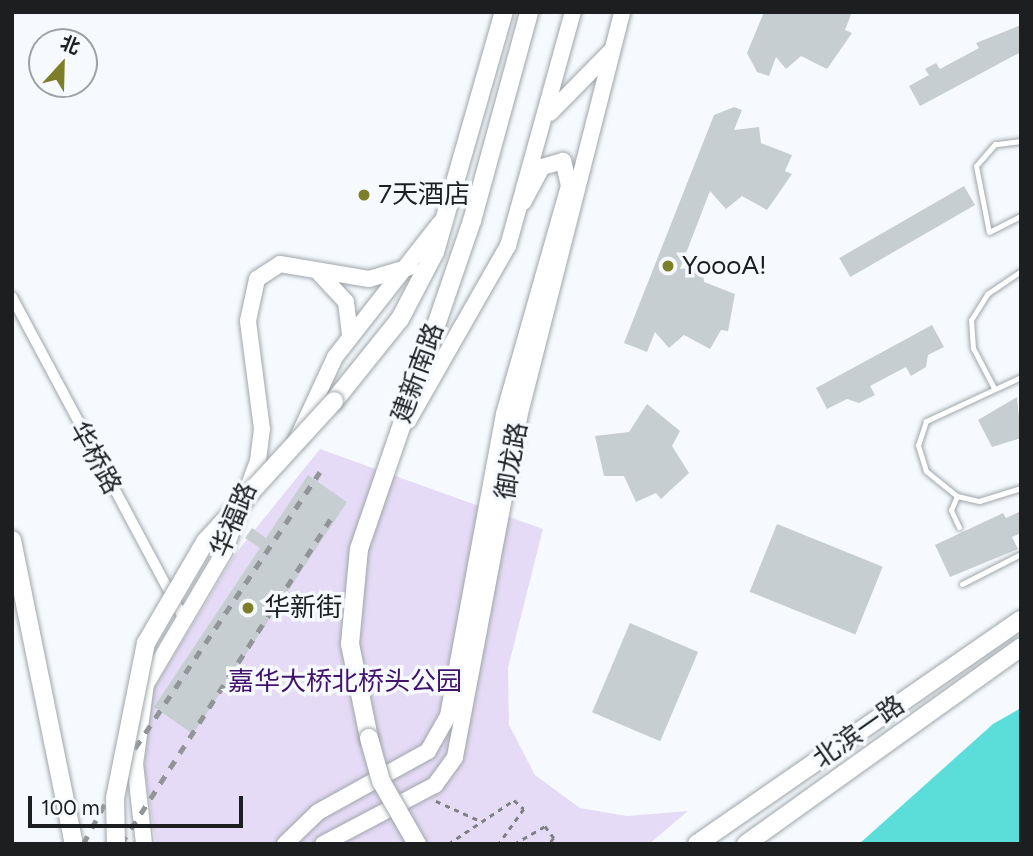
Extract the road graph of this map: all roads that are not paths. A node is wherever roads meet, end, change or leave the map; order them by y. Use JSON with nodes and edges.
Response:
{"nodes":[{"id":1,"x":504,"y":12,"type":"edge"},
{"id":2,"x":529,"y":12,"type":"edge"},
{"id":3,"x":573,"y":12,"type":"edge"},
{"id":4,"x":624,"y":14,"type":"edge"},
{"id":5,"x":613,"y":49,"type":"junction"},
{"id":6,"x":550,"y":113,"type":"junction"},
{"id":7,"x":1021,"y":141,"type":"edge"},
{"id":8,"x":523,"y":202,"type":"junction"},
{"id":9,"x":449,"y":210,"type":"junction"},
{"id":10,"x":1021,"y":216,"type":"edge"},
{"id":11,"x":308,"y":267,"type":"junction"},
{"id":12,"x":410,"y":267,"type":"junction"},
{"id":13,"x":1021,"y":271,"type":"edge"},
{"id":14,"x":12,"y":297,"type":"edge"},
{"id":15,"x":350,"y":337,"type":"junction"},
{"id":16,"x":1021,"y":377,"type":"edge"},
{"id":17,"x":994,"y":388,"type":"junction"},
{"id":18,"x":293,"y":447,"type":"junction"},
{"id":19,"x":392,"y":447,"type":"junction"},
{"id":20,"x":1021,"y":488,"type":"edge"},
{"id":21,"x":957,"y":496,"type":"junction"},
{"id":22,"x":958,"y":527,"type":"dead end"},
{"id":23,"x":12,"y":540,"type":"edge"},
{"id":24,"x":1021,"y":554,"type":"edge"},
{"id":25,"x":962,"y":584,"type":"dead end"},
{"id":26,"x":183,"y":617,"type":"junction"},
{"id":27,"x":1021,"y":620,"type":"edge"},
{"id":28,"x":1021,"y":647,"type":"edge"},
{"id":29,"x":74,"y":844,"type":"edge"},
{"id":30,"x":116,"y":844,"type":"edge"},
{"id":31,"x":144,"y":844,"type":"edge"},
{"id":32,"x":285,"y":844,"type":"edge"},
{"id":33,"x":323,"y":844,"type":"edge"},
{"id":34,"x":417,"y":844,"type":"edge"},
{"id":35,"x":697,"y":844,"type":"edge"},
{"id":36,"x":746,"y":844,"type":"edge"}],
"edges":[{"from":1,"to":9,"type":"main road","name":"建新南路"},
{"from":2,"to":19,"type":"main road","name":"建新南路"},
{"from":3,"to":6,"type":"main road"},
{"from":4,"to":5,"type":"main road","name":"御龙路"},
{"from":5,"to":6,"type":"main road"},
{"from":5,"to":33,"type":"main road","name":"御龙路"},
{"from":6,"to":8,"type":"main road"},
{"from":7,"to":10,"type":"lane"},
{"from":8,"to":19,"type":"main road"},
{"from":8,"to":32,"type":"main road","name":"御龙路"},
{"from":9,"to":12,"type":"main road","name":"建新南路"},
{"from":9,"to":18,"type":"main road","name":"建新南路","bridge":true},
{"from":11,"to":12,"type":"main road","name":"华福路"},
{"from":11,"to":15,"type":"main road"},
{"from":11,"to":26,"type":"main road","name":"华福路"},
{"from":12,"to":15,"type":"main road","name":"建新南路"},
{"from":13,"to":17,"type":"lane"},
{"from":14,"to":26,"type":"street","name":"华桥路"},
{"from":15,"to":18,"type":"main road","name":"建新南路","bridge":true},
{"from":16,"to":17,"type":"lane"},
{"from":17,"to":21,"type":"lane"},
{"from":18,"to":30,"type":"main road","name":"建新南路","bridge":true},
{"from":19,"to":34,"type":"main road","name":"建新南路","bridge":true},
{"from":20,"to":21,"type":"lane"},
{"from":21,"to":22,"type":"lane"},
{"from":23,"to":29,"type":"main road"},
{"from":24,"to":25,"type":"lane"},
{"from":26,"to":31,"type":"main road","name":"华福路"},
{"from":27,"to":35,"type":"main road","name":"北滨一路"},
{"from":28,"to":36,"type":"main road","name":"北滨一路"}]}
